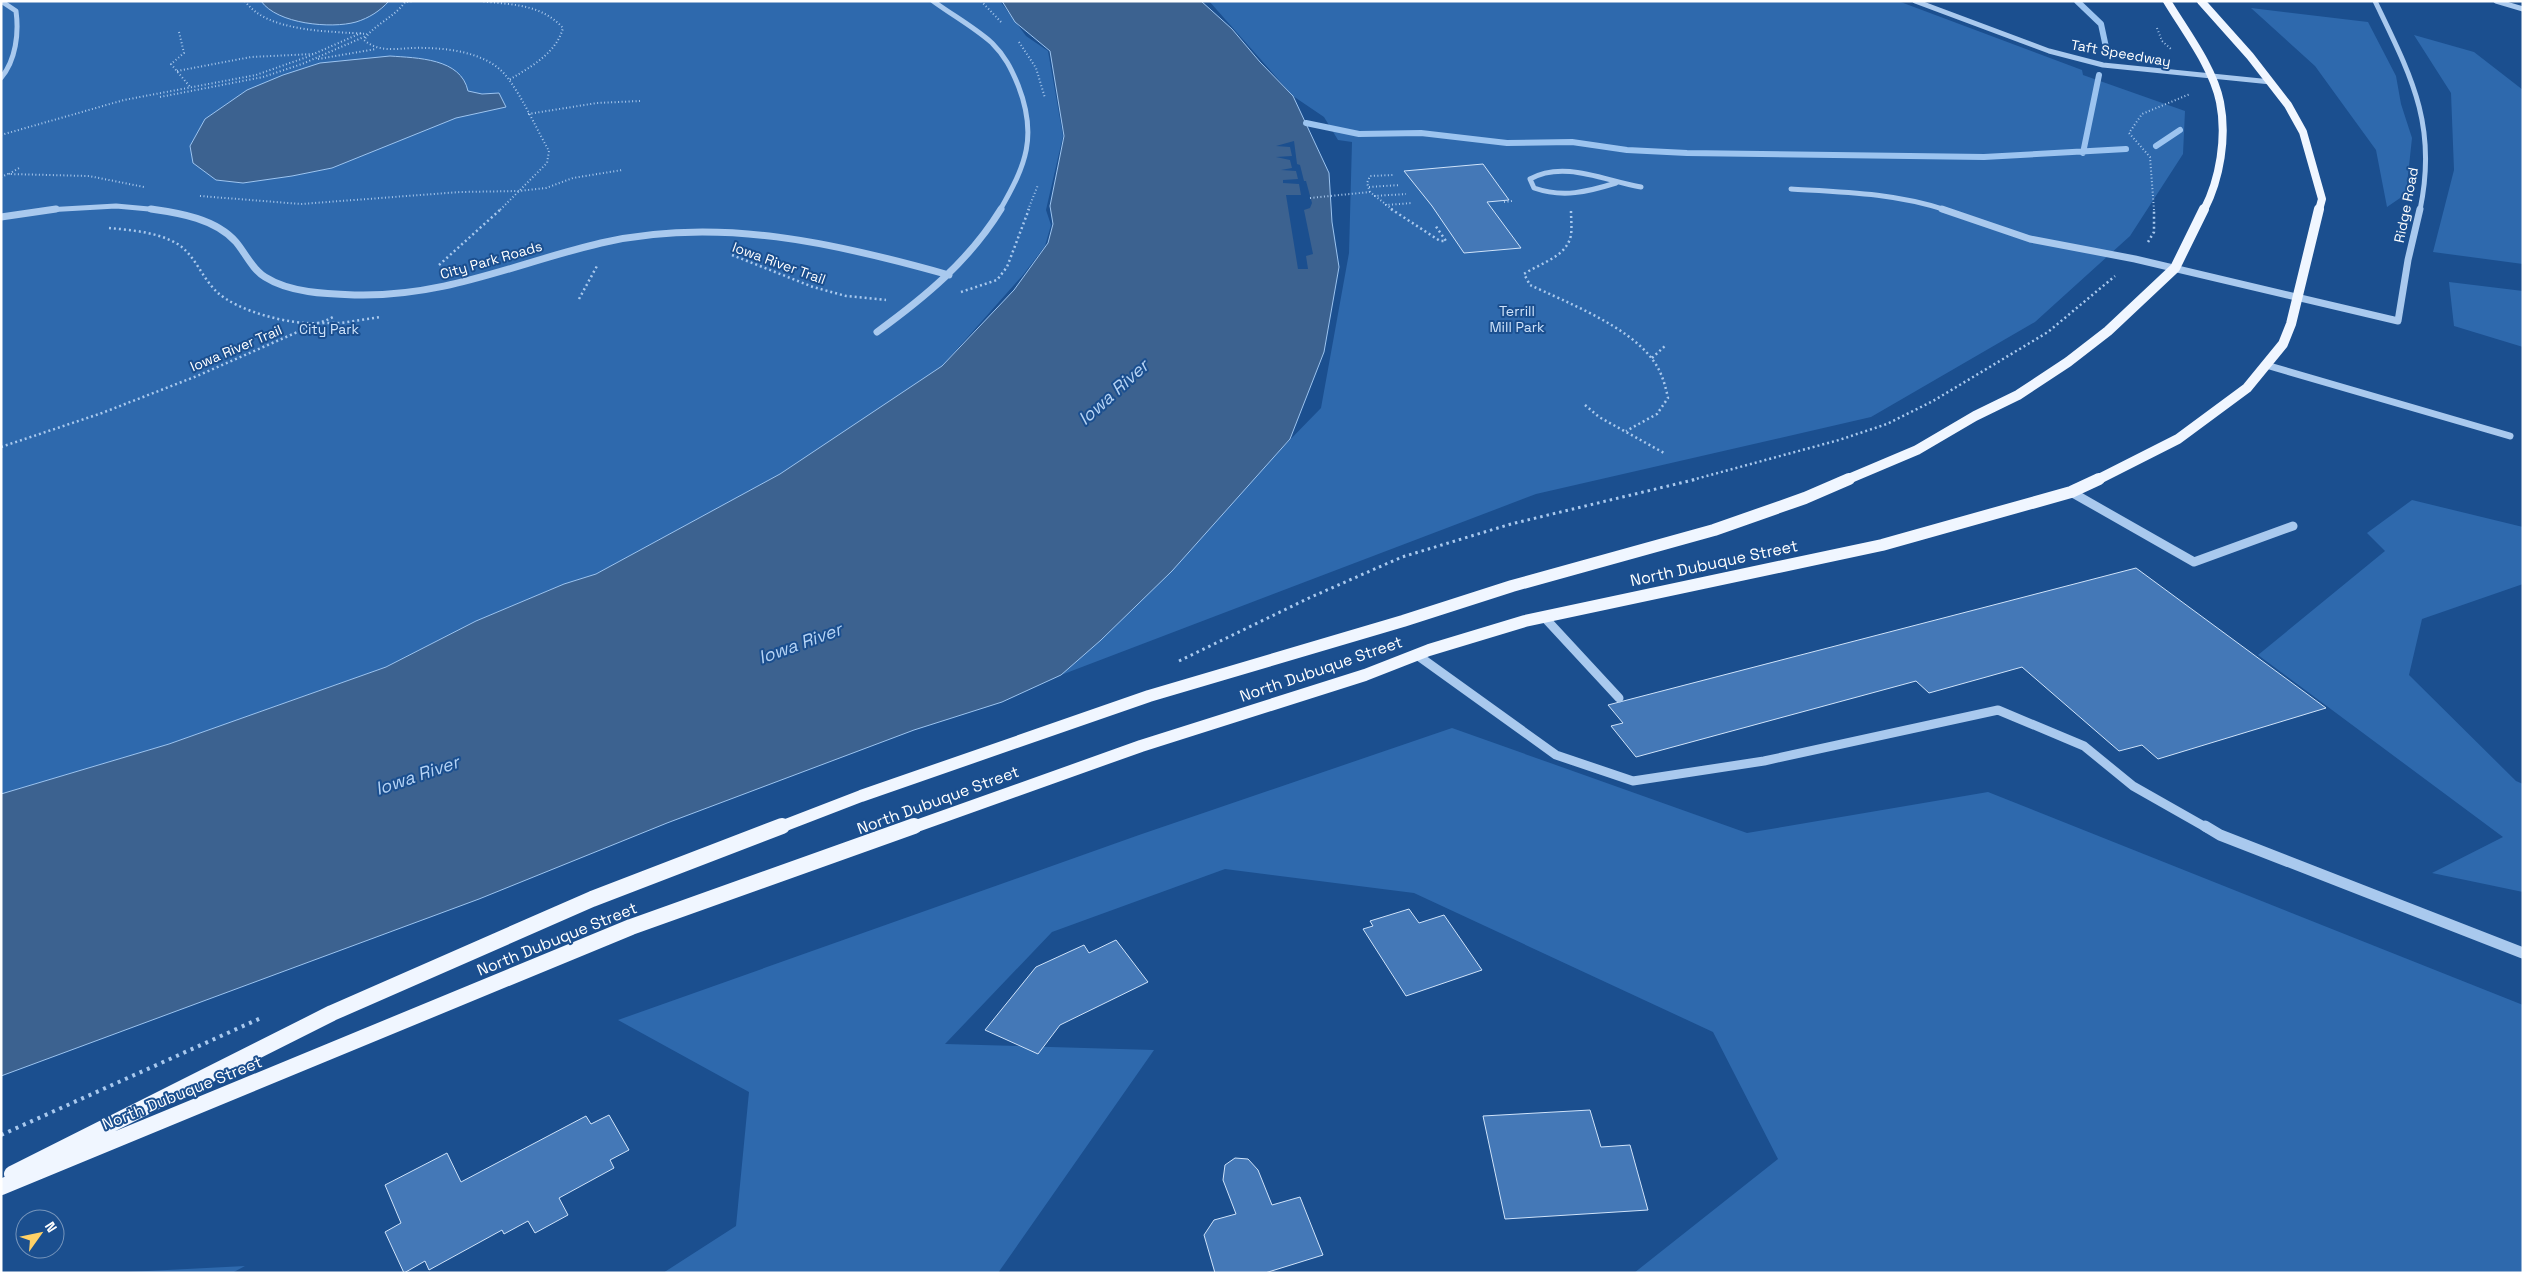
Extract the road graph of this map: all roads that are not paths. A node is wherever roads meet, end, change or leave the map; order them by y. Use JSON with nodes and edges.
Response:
{"nodes":[{"id":1,"x":1,"y":1,"type":"edge"},
{"id":2,"x":933,"y":1,"type":"edge"},
{"id":3,"x":1915,"y":1,"type":"edge"},
{"id":4,"x":2167,"y":1,"type":"edge"},
{"id":5,"x":2201,"y":1,"type":"edge"},
{"id":6,"x":2375,"y":1,"type":"edge"},
{"id":7,"x":2496,"y":1,"type":"edge"},
{"id":8,"x":2523,"y":9,"type":"edge"},
{"id":9,"x":2210,"y":77,"type":"junction"},
{"id":10,"x":1,"y":78,"type":"edge"},
{"id":11,"x":2271,"y":82,"type":"junction"},
{"id":12,"x":1616,"y":183,"type":"junction"},
{"id":13,"x":1641,"y":187,"type":"dead end"},
{"id":14,"x":1791,"y":189,"type":"dead end"},
{"id":15,"x":1,"y":217,"type":"edge"},
{"id":16,"x":2175,"y":268,"type":"junction"},
{"id":17,"x":949,"y":275,"type":"junction"},
{"id":18,"x":2298,"y":296,"type":"junction"},
{"id":19,"x":877,"y":332,"type":"dead end"},
{"id":20,"x":2266,"y":365,"type":"junction"},
{"id":21,"x":2510,"y":436,"type":"dead end"},
{"id":22,"x":2071,"y":492,"type":"junction"},
{"id":23,"x":2293,"y":526,"type":"dead end"},
{"id":24,"x":1544,"y":617,"type":"junction"},
{"id":25,"x":1417,"y":655,"type":"junction"},
{"id":26,"x":1619,"y":698,"type":"dead end"},
{"id":27,"x":2523,"y":954,"type":"edge"},
{"id":28,"x":1,"y":1180,"type":"edge"},
{"id":29,"x":1,"y":1187,"type":"edge"}],
"edges":[{"from":1,"to":10,"type":"street"},
{"from":2,"to":17,"type":"street"},
{"from":3,"to":9,"type":"street","name":"Taft Speedway"},
{"from":4,"to":9,"type":"main road","name":"North Dubuque Street"},
{"from":5,"to":11,"type":"main road","name":"North Dubuque Street"},
{"from":6,"to":18,"type":"street","name":"Ridge Road"},
{"from":7,"to":8,"type":"street"},
{"from":9,"to":11,"type":"street","name":"Taft Speedway"},
{"from":9,"to":16,"type":"main road","name":"North Dubuque Street"},
{"from":11,"to":18,"type":"main road","name":"North Dubuque Street"},
{"from":12,"to":12,"type":"street"},
{"from":12,"to":13,"type":"street"},
{"from":14,"to":16,"type":"street"},
{"from":15,"to":17,"type":"street","name":"City Park Roads"},
{"from":16,"to":18,"type":"street"},
{"from":16,"to":28,"type":"main road","name":"North Dubuque Street"},
{"from":17,"to":19,"type":"street"},
{"from":18,"to":20,"type":"main road","name":"North Dubuque Street"},
{"from":20,"to":21,"type":"street"},
{"from":20,"to":22,"type":"main road","name":"North Dubuque Street"},
{"from":22,"to":23,"type":"street"},
{"from":22,"to":24,"type":"main road","name":"North Dubuque Street"},
{"from":24,"to":25,"type":"main road","name":"North Dubuque Street"},
{"from":24,"to":26,"type":"street"},
{"from":25,"to":27,"type":"street"},
{"from":25,"to":29,"type":"main road","name":"North Dubuque Street"}]}
